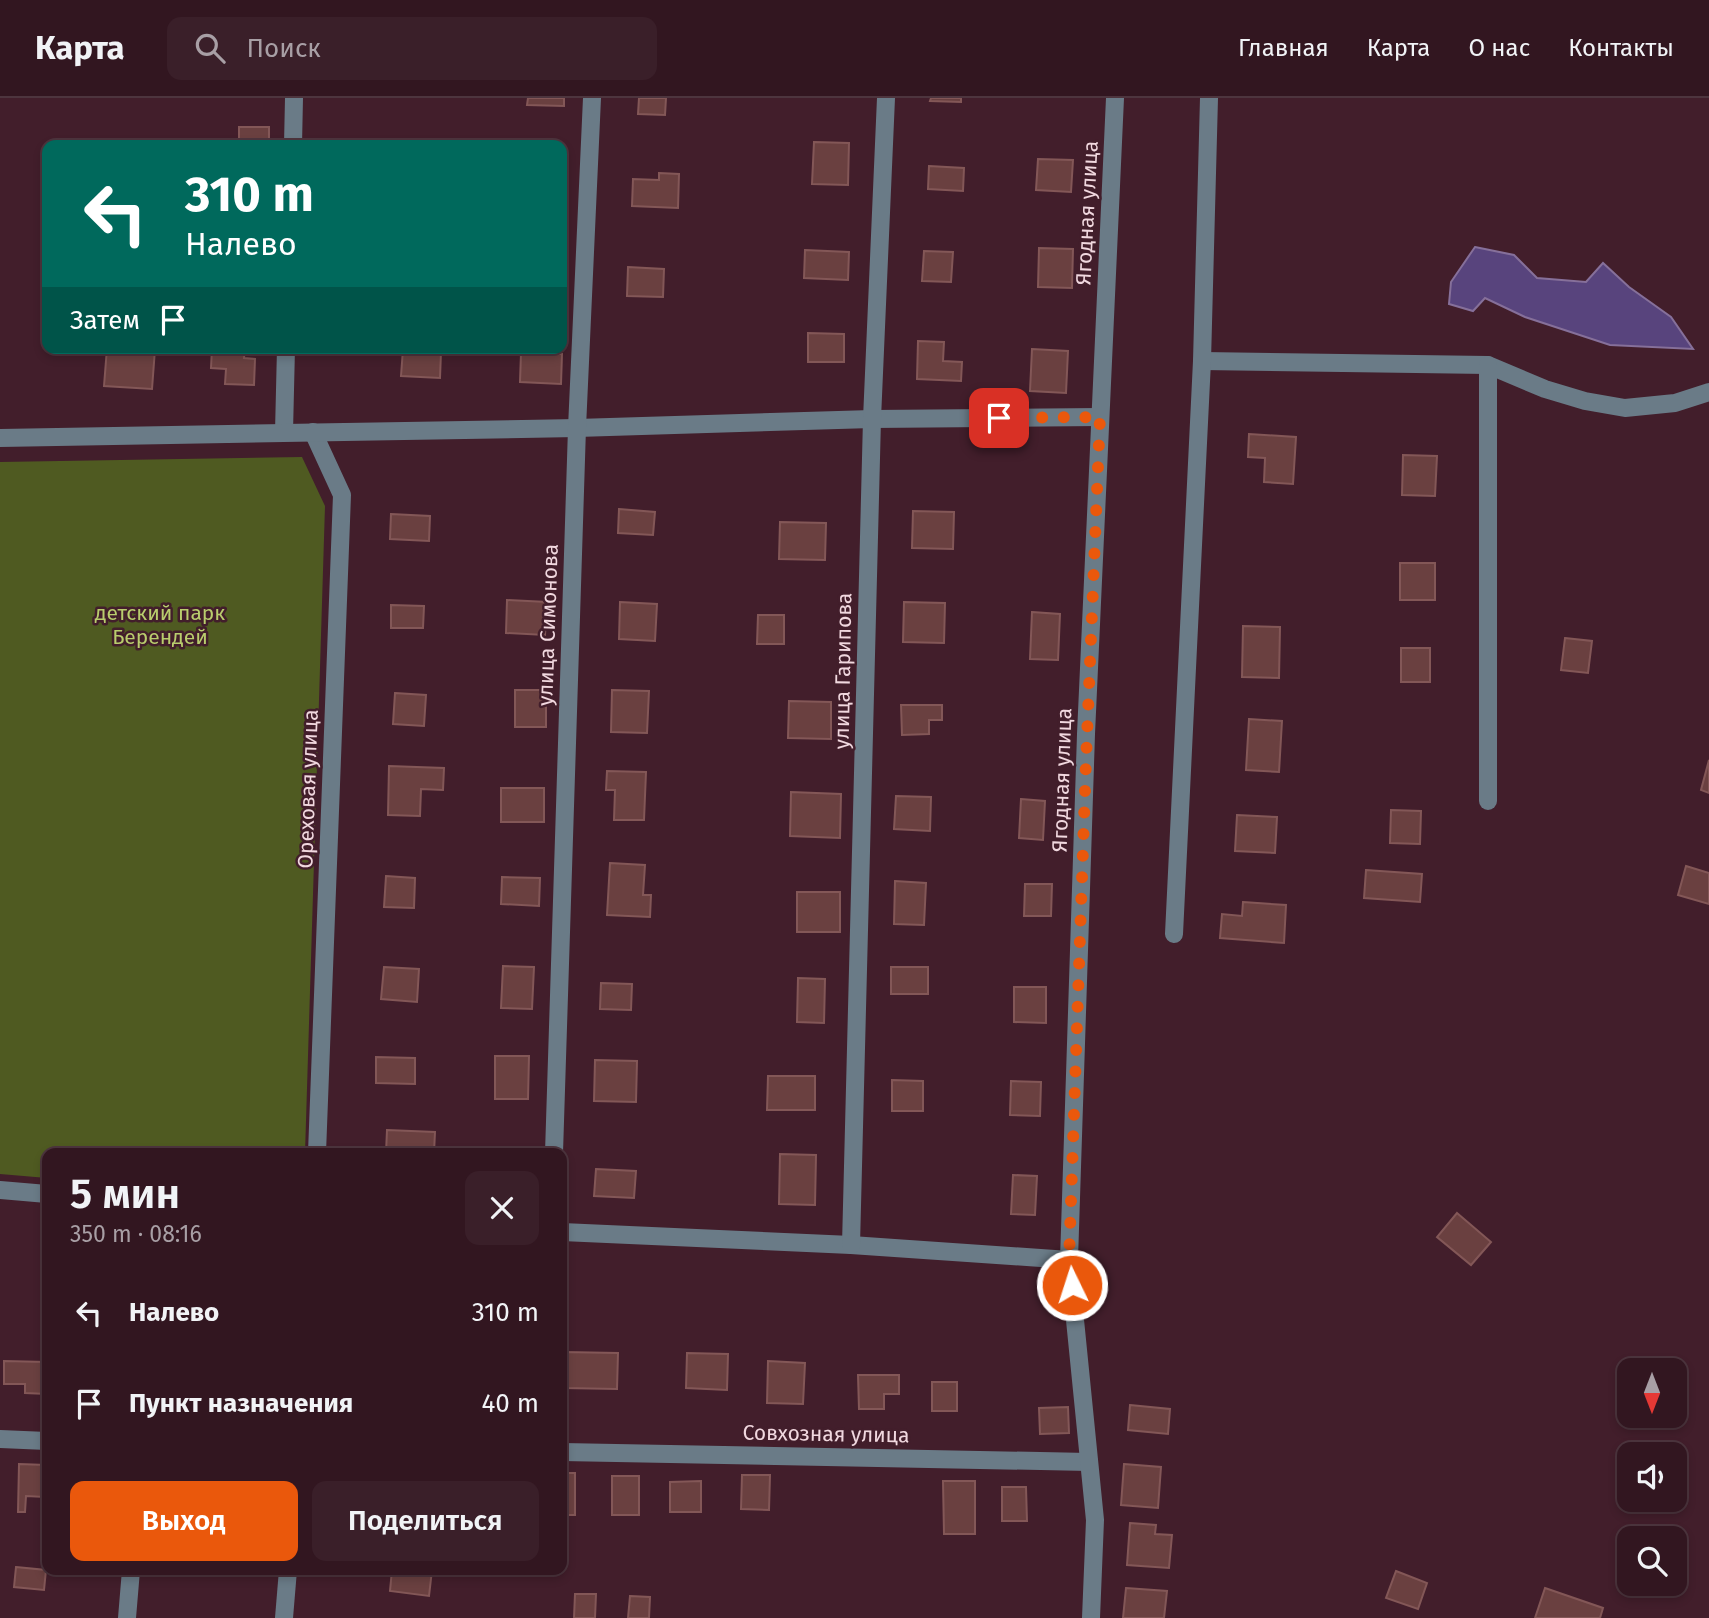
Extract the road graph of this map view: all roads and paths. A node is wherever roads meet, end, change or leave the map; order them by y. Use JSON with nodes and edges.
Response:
{"nodes":[{"id":1,"x":294,"y":98,"type":"edge"},
{"id":2,"x":592,"y":98,"type":"edge"},
{"id":3,"x":886,"y":98,"type":"edge"},
{"id":4,"x":1115,"y":98,"type":"edge"},
{"id":5,"x":1209,"y":98,"type":"edge"},
{"id":6,"x":293,"y":140,"type":"edge"},
{"id":7,"x":286,"y":354,"type":"edge"},
{"id":8,"x":1202,"y":361,"type":"junction"},
{"id":9,"x":1488,"y":365,"type":"junction"},
{"id":10,"x":1709,"y":392,"type":"edge"},
{"id":11,"x":1100,"y":417,"type":"junction"},
{"id":12,"x":872,"y":419,"type":"junction"},
{"id":13,"x":577,"y":428,"type":"junction"},
{"id":14,"x":284,"y":432,"type":"junction"},
{"id":15,"x":313,"y":432,"type":"junction"},
{"id":16,"x":0,"y":438,"type":"edge"},
{"id":17,"x":1488,"y":802,"type":"dead end"},
{"id":18,"x":1174,"y":934,"type":"dead end"},
{"id":19,"x":317,"y":1148,"type":"edge"},
{"id":20,"x":554,"y":1148,"type":"edge"},
{"id":21,"x":0,"y":1190,"type":"edge"},
{"id":22,"x":42,"y":1194,"type":"edge"},
{"id":23,"x":567,"y":1232,"type":"edge"},
{"id":24,"x":851,"y":1245,"type":"junction"},
{"id":25,"x":1069,"y":1260,"type":"junction"},
{"id":26,"x":42,"y":1441,"type":"edge"},
{"id":27,"x":1,"y":1445,"type":"edge"},
{"id":28,"x":567,"y":1452,"type":"edge"},
{"id":29,"x":1089,"y":1462,"type":"junction"},
{"id":30,"x":131,"y":1575,"type":"edge"},
{"id":31,"x":288,"y":1575,"type":"edge"},
{"id":32,"x":127,"y":1618,"type":"edge"},
{"id":33,"x":284,"y":1618,"type":"edge"},
{"id":34,"x":1091,"y":1618,"type":"edge"}],
"edges":[{"from":1,"to":6,"type":"street"},
{"from":2,"to":13,"type":"street","name":"улица Симонова"},
{"from":3,"to":12,"type":"street","name":"улица Гарипова"},
{"from":4,"to":11,"type":"street","name":"Ягодная улица"},
{"from":5,"to":8,"type":"street"},
{"from":7,"to":14,"type":"street"},
{"from":8,"to":9,"type":"street"},
{"from":8,"to":18,"type":"street"},
{"from":9,"to":10,"type":"street"},
{"from":9,"to":17,"type":"street"},
{"from":11,"to":12,"type":"street"},
{"from":11,"to":25,"type":"street","name":"Ягодная улица"},
{"from":12,"to":13,"type":"street"},
{"from":12,"to":24,"type":"street","name":"улица Гарипова"},
{"from":13,"to":15,"type":"street"},
{"from":13,"to":20,"type":"street","name":"улица Симонова"},
{"from":14,"to":15,"type":"street"},
{"from":14,"to":16,"type":"street"},
{"from":15,"to":19,"type":"street","name":"Ореховая улица"},
{"from":21,"to":22,"type":"street"},
{"from":23,"to":24,"type":"street"},
{"from":24,"to":25,"type":"street"},
{"from":25,"to":29,"type":"street","name":"Ягодная улица"},
{"from":26,"to":27,"type":"street"},
{"from":28,"to":29,"type":"street","name":"Совхозная улица"},
{"from":29,"to":34,"type":"street","name":"Ягодная улица"},
{"from":30,"to":32,"type":"street"},
{"from":31,"to":33,"type":"street"}]}
